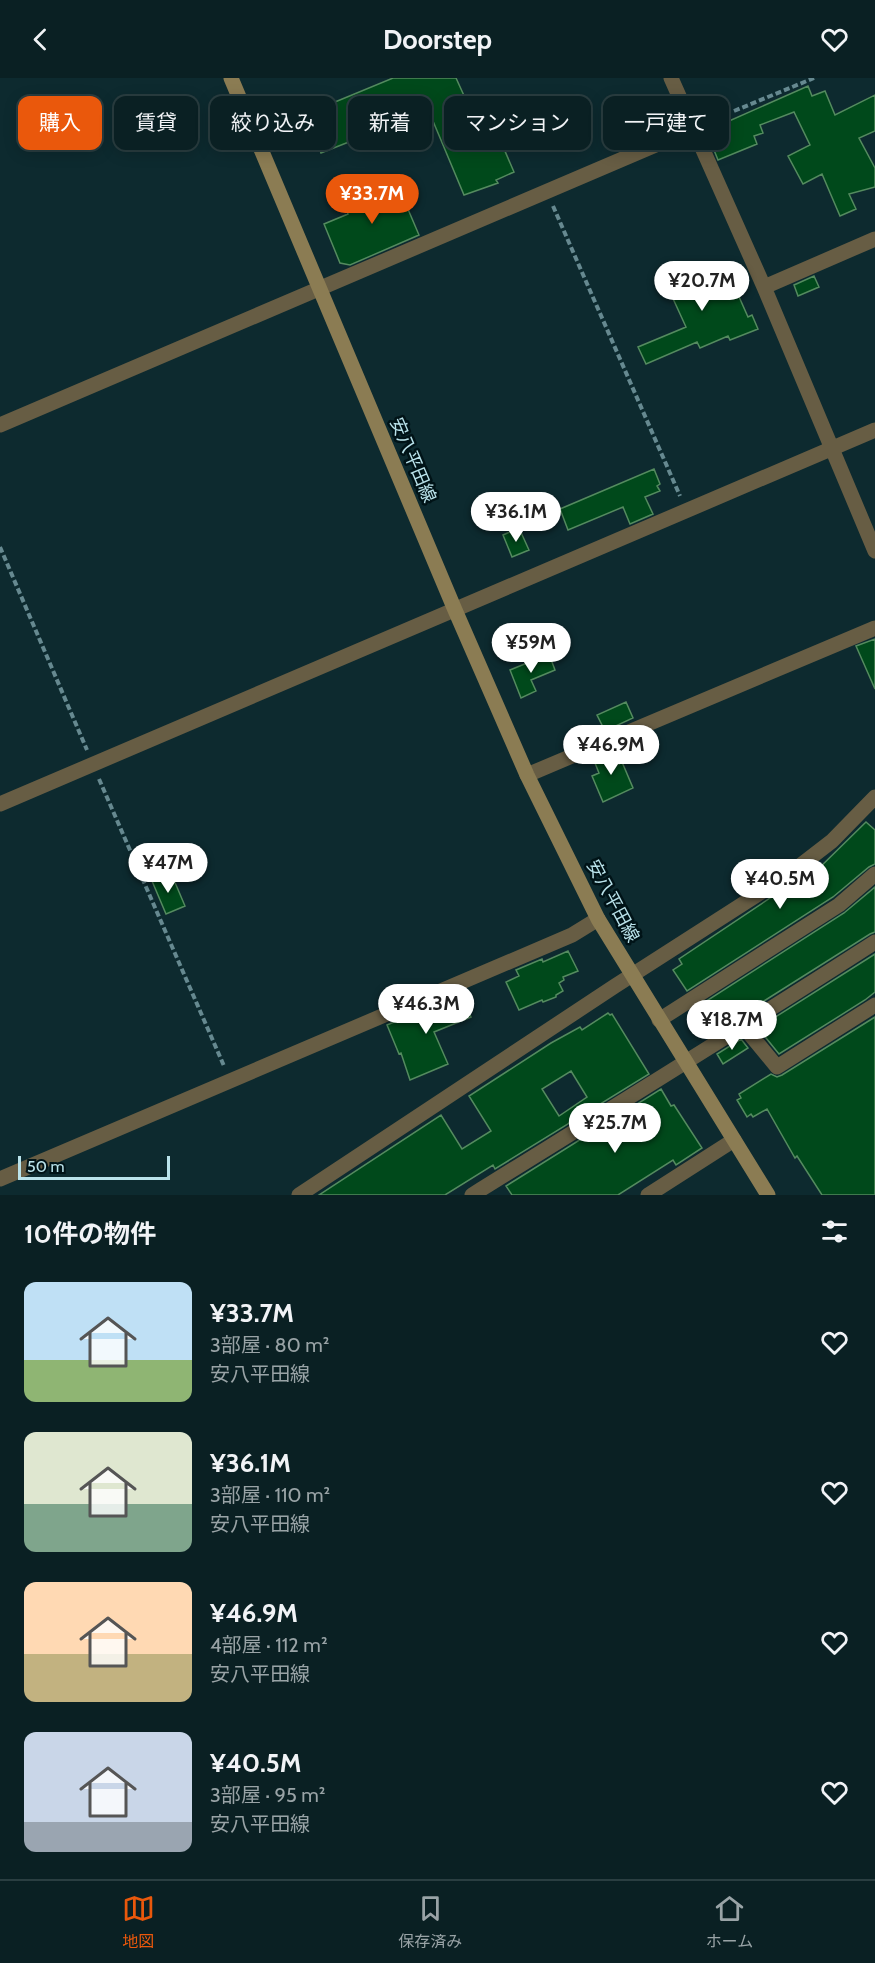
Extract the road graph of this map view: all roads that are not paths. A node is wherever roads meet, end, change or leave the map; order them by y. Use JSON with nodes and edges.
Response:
{"nodes":[{"id":1,"x":231,"y":78,"type":"edge"},
{"id":2,"x":671,"y":78,"type":"edge"},
{"id":3,"x":679,"y":96,"type":"edge"},
{"id":4,"x":644,"y":150,"type":"edge"},
{"id":5,"x":702,"y":150,"type":"edge"},
{"id":6,"x":875,"y":239,"type":"edge"},
{"id":7,"x":764,"y":287,"type":"junction"},
{"id":8,"x":320,"y":289,"type":"junction"},
{"id":9,"x":0,"y":425,"type":"edge"},
{"id":10,"x":875,"y":430,"type":"edge"},
{"id":11,"x":831,"y":448,"type":"junction"},
{"id":12,"x":875,"y":551,"type":"edge"},
{"id":13,"x":455,"y":610,"type":"junction"},
{"id":14,"x":875,"y":628,"type":"edge"},
{"id":15,"x":527,"y":775,"type":"junction"},
{"id":16,"x":875,"y":797,"type":"edge"},
{"id":17,"x":0,"y":804,"type":"edge"},
{"id":18,"x":875,"y":874,"type":"edge"},
{"id":19,"x":598,"y":919,"type":"junction"},
{"id":20,"x":875,"y":942,"type":"edge"},
{"id":21,"x":632,"y":975,"type":"junction"},
{"id":22,"x":875,"y":1005,"type":"edge"},
{"id":23,"x":659,"y":1020,"type":"junction"},
{"id":24,"x":744,"y":1027,"type":"junction"},
{"id":25,"x":686,"y":1061,"type":"junction"},
{"id":26,"x":734,"y":1140,"type":"junction"},
{"id":27,"x":0,"y":1179,"type":"edge"},
{"id":28,"x":496,"y":1189,"type":"edge"},
{"id":29,"x":299,"y":1195,"type":"edge"},
{"id":30,"x":472,"y":1195,"type":"edge"},
{"id":31,"x":648,"y":1195,"type":"edge"},
{"id":32,"x":768,"y":1195,"type":"edge"}],
"edges":[{"from":1,"to":8,"type":"main road","name":"安八平田線"},
{"from":2,"to":3,"type":"street"},
{"from":4,"to":8,"type":"street"},
{"from":5,"to":7,"type":"street"},
{"from":6,"to":7,"type":"street"},
{"from":7,"to":11,"type":"street"},
{"from":8,"to":9,"type":"street"},
{"from":8,"to":13,"type":"main road","name":"安八平田線"},
{"from":10,"to":11,"type":"street"},
{"from":11,"to":12,"type":"street"},
{"from":11,"to":13,"type":"street"},
{"from":13,"to":15,"type":"main road","name":"安八平田線"},
{"from":13,"to":17,"type":"street"},
{"from":14,"to":15,"type":"street"},
{"from":15,"to":19,"type":"main road","name":"安八平田線"},
{"from":16,"to":21,"type":"street"},
{"from":18,"to":23,"type":"street"},
{"from":19,"to":21,"type":"main road","name":"安八平田線"},
{"from":19,"to":27,"type":"street"},
{"from":20,"to":24,"type":"street"},
{"from":21,"to":23,"type":"main road","name":"安八平田線"},
{"from":21,"to":29,"type":"street"},
{"from":22,"to":24,"type":"street"},
{"from":23,"to":25,"type":"main road","name":"安八平田線"},
{"from":24,"to":25,"type":"street"},
{"from":25,"to":26,"type":"main road","name":"安八平田線"},
{"from":25,"to":28,"type":"street"},
{"from":26,"to":31,"type":"street"},
{"from":26,"to":32,"type":"main road","name":"安八平田線"},
{"from":28,"to":30,"type":"street"}]}
